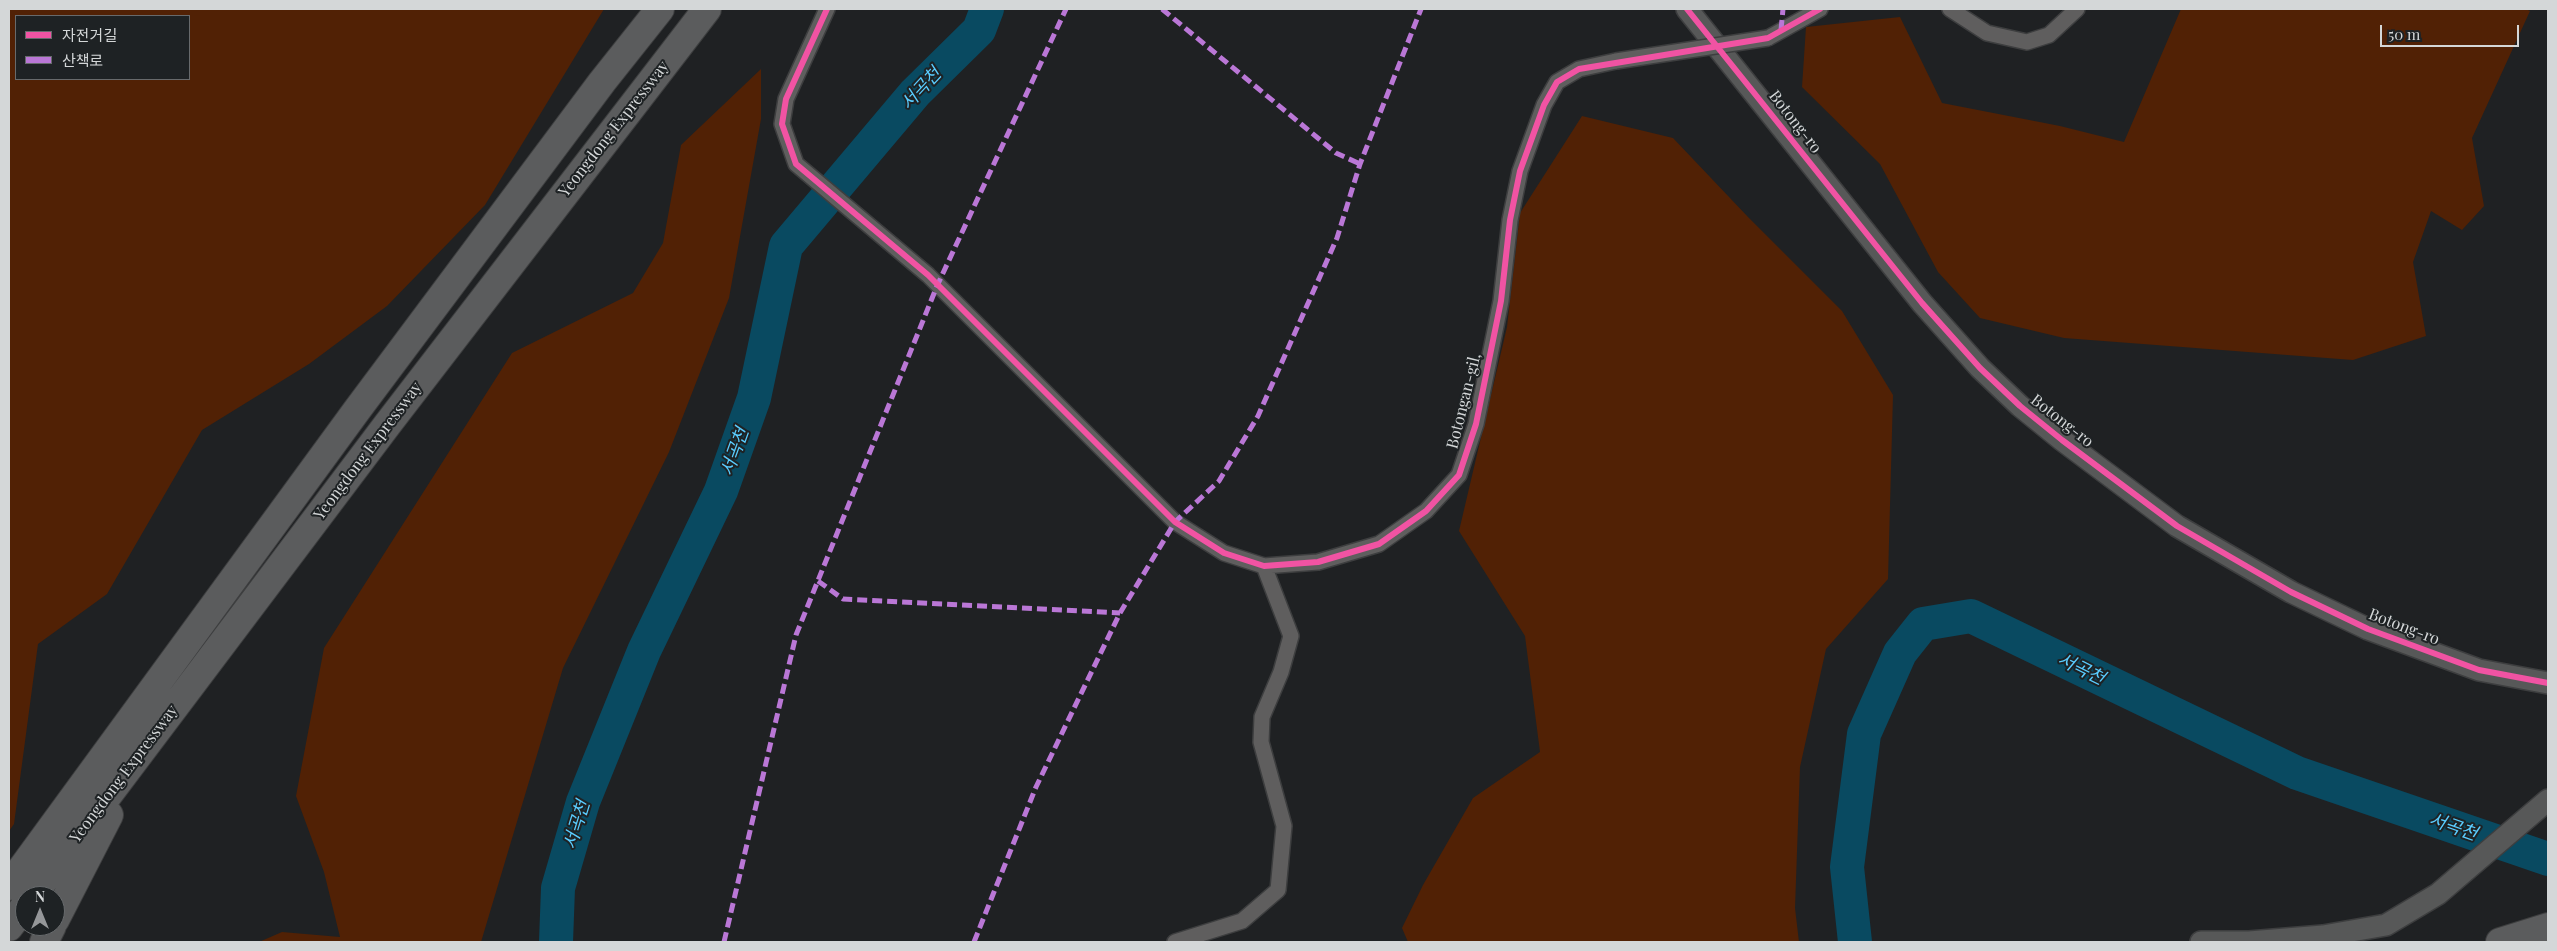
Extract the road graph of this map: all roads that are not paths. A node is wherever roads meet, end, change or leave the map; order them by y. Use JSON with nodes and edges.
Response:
{"nodes":[{"id":1,"x":660,"y":9,"type":"edge"},
{"id":2,"x":707,"y":9,"type":"edge"},
{"id":3,"x":827,"y":9,"type":"edge"},
{"id":4,"x":1687,"y":9,"type":"edge"},
{"id":5,"x":1820,"y":9,"type":"edge"},
{"id":6,"x":1950,"y":9,"type":"edge"},
{"id":7,"x":2077,"y":9,"type":"edge"},
{"id":8,"x":1264,"y":566,"type":"junction"},
{"id":9,"x":2548,"y":683,"type":"edge"},
{"id":10,"x":143,"y":749,"type":"junction"},
{"id":11,"x":2548,"y":800,"type":"edge"},
{"id":12,"x":9,"y":886,"type":"edge"},
{"id":13,"x":40,"y":886,"type":"edge"},
{"id":14,"x":65,"y":901,"type":"edge"},
{"id":15,"x":2548,"y":927,"type":"edge"},
{"id":16,"x":2508,"y":940,"type":"edge"},
{"id":17,"x":1176,"y":942,"type":"edge"},
{"id":18,"x":2201,"y":942,"type":"edge"}],
"edges":[{"from":1,"to":12,"type":"highway","name":"Yeongdong Expressway"},
{"from":2,"to":10,"type":"highway","name":"Yeongdong Expressway"},
{"from":3,"to":8,"type":"street","name":"Botongan-gil,"},
{"from":4,"to":9,"type":"street","name":"Botong-ro"},
{"from":5,"to":8,"type":"street","name":"Botongan-gil,","bridge":true},
{"from":6,"to":7,"type":"street"},
{"from":8,"to":17,"type":"street"},
{"from":10,"to":13,"type":"highway","name":"Yeongdong Expressway"},
{"from":10,"to":14,"type":"highway"},
{"from":11,"to":18,"type":"street"},
{"from":15,"to":16,"type":"highway"}]}
